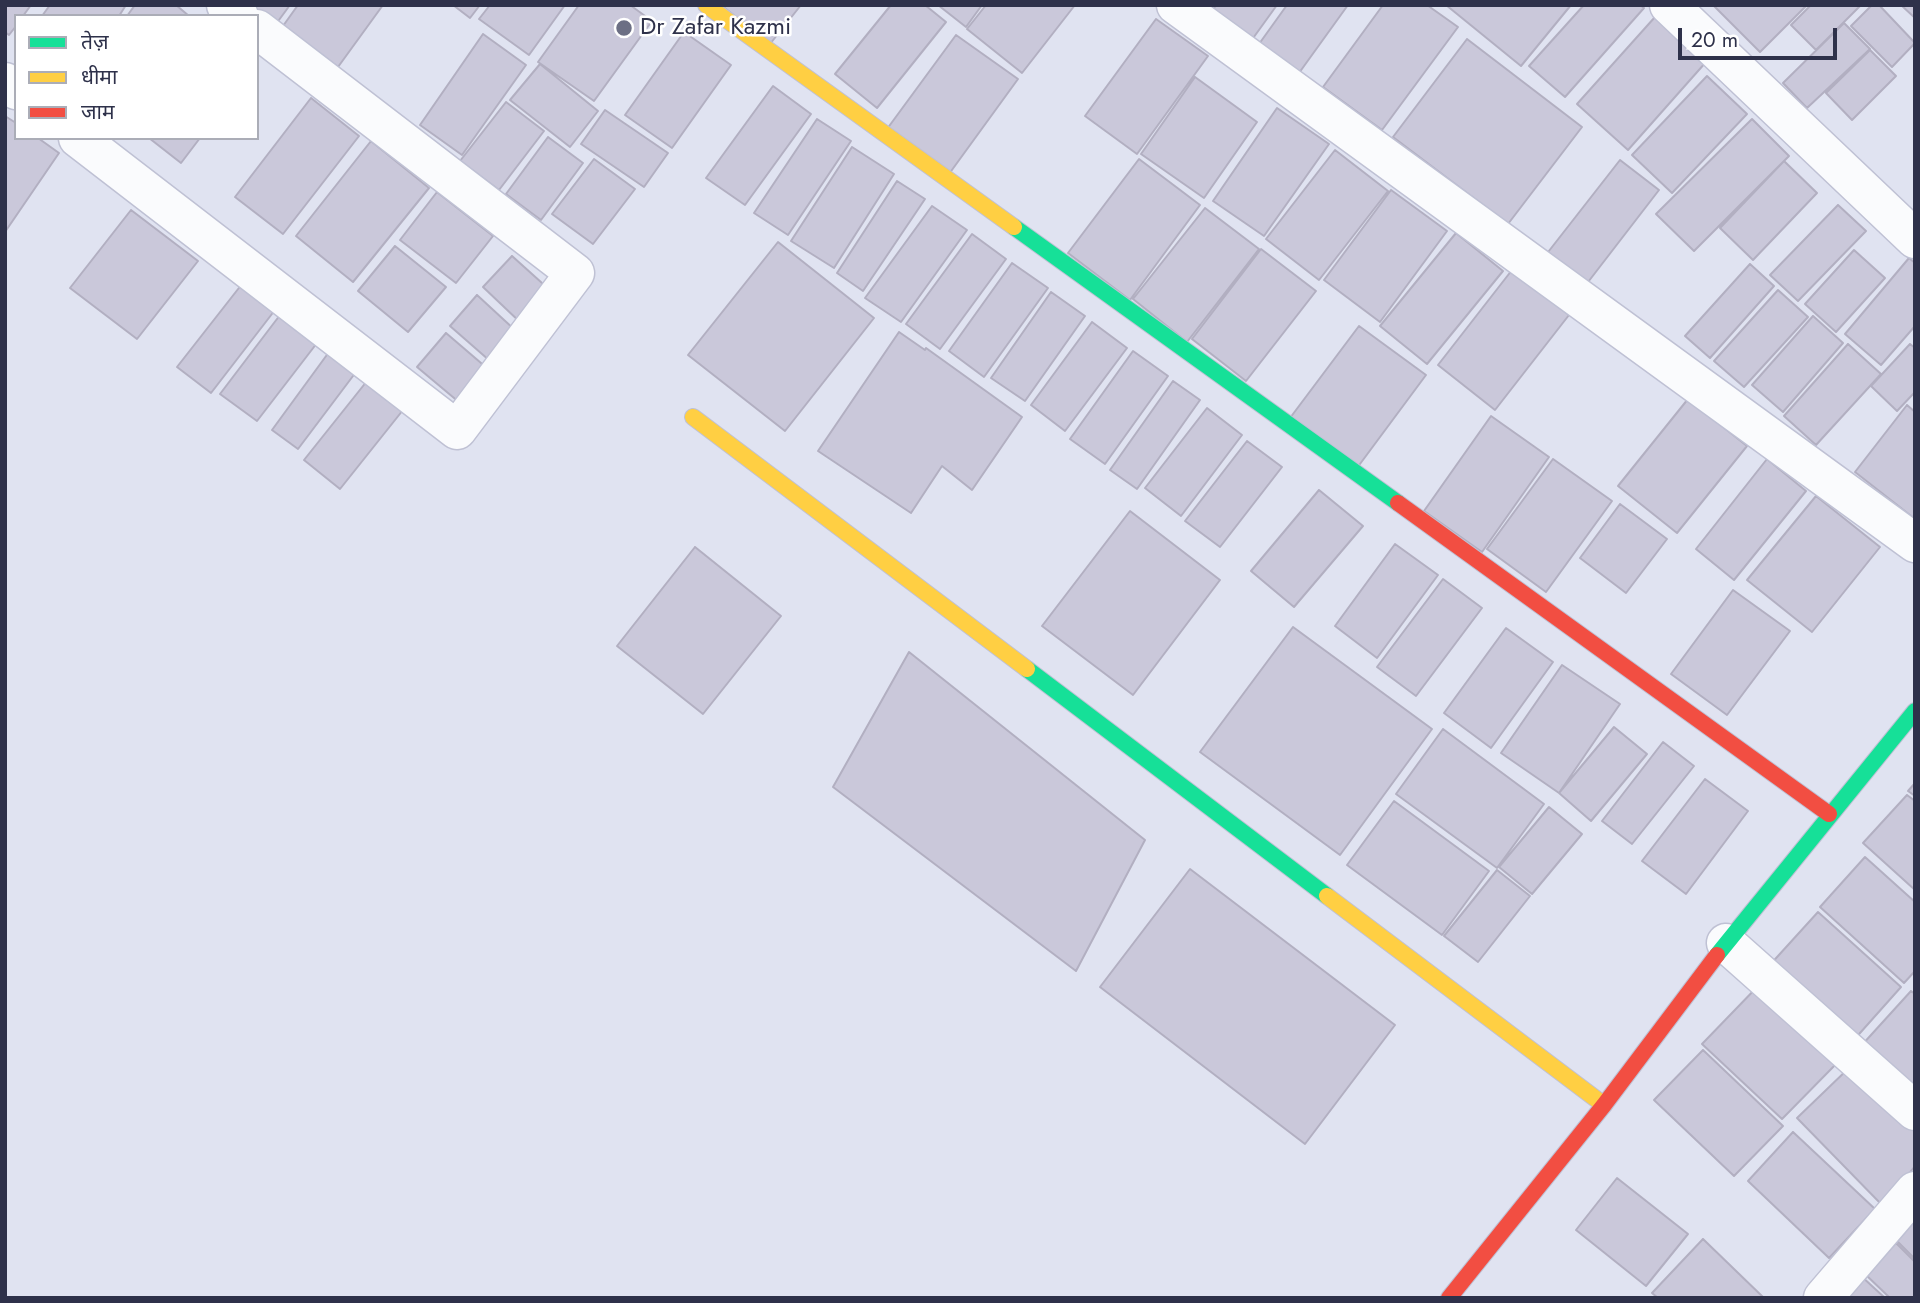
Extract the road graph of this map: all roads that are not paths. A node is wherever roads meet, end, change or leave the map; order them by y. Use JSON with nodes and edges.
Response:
{"nodes":[{"id":1,"x":706,"y":5,"type":"edge"},
{"id":2,"x":1177,"y":5,"type":"edge"},
{"id":3,"x":1669,"y":5,"type":"edge"},
{"id":4,"x":259,"y":31,"type":"edge"},
{"id":5,"x":81,"y":140,"type":"edge"},
{"id":6,"x":1915,"y":239,"type":"edge"},
{"id":7,"x":693,"y":417,"type":"dead end"},
{"id":8,"x":1915,"y":543,"type":"edge"},
{"id":9,"x":1915,"y":711,"type":"edge"},
{"id":10,"x":1829,"y":814,"type":"junction"},
{"id":11,"x":1726,"y":943,"type":"junction"},
{"id":12,"x":1604,"y":1105,"type":"junction"},
{"id":13,"x":1915,"y":1111,"type":"edge"},
{"id":14,"x":1915,"y":1191,"type":"edge"},
{"id":15,"x":1449,"y":1298,"type":"edge"},
{"id":16,"x":1823,"y":1298,"type":"edge"}],
"edges":[{"from":1,"to":10,"type":"street"},
{"from":2,"to":8,"type":"street"},
{"from":3,"to":6,"type":"street"},
{"from":4,"to":5,"type":"street"},
{"from":7,"to":12,"type":"street"},
{"from":9,"to":10,"type":"street"},
{"from":10,"to":11,"type":"street"},
{"from":11,"to":12,"type":"street"},
{"from":11,"to":13,"type":"street"},
{"from":12,"to":15,"type":"street"},
{"from":14,"to":16,"type":"street"}]}
